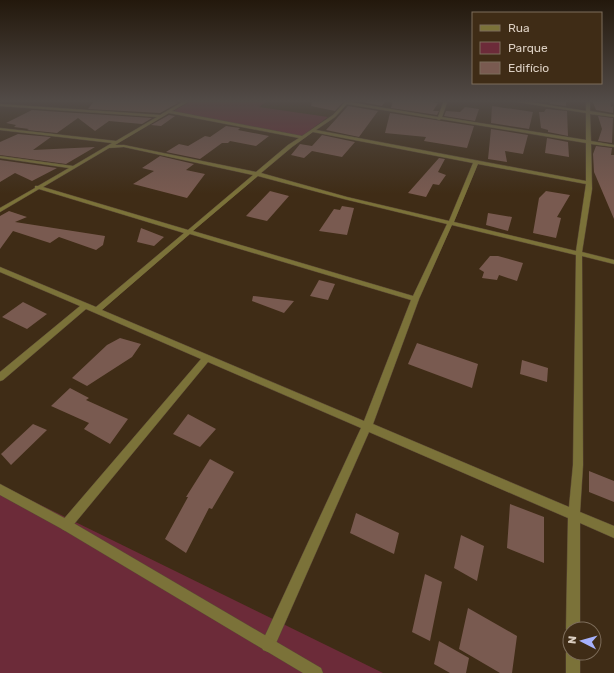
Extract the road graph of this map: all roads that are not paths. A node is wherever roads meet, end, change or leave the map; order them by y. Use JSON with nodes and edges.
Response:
{"nodes":[{"id":1,"x":21,"y":131,"type":"edge"},
{"id":2,"x":134,"y":131,"type":"edge"},
{"id":3,"x":273,"y":131,"type":"edge"},
{"id":4,"x":313,"y":131,"type":"edge"},
{"id":5,"x":315,"y":131,"type":"edge"},
{"id":6,"x":520,"y":131,"type":"edge"},
{"id":7,"x":589,"y":131,"type":"edge"},
{"id":8,"x":303,"y":137,"type":"junction"},
{"id":9,"x":123,"y":138,"type":"junction"},
{"id":10,"x":115,"y":142,"type":"junction"},
{"id":11,"x":589,"y":142,"type":"junction"},
{"id":12,"x":124,"y":146,"type":"junction"},
{"id":13,"x":614,"y":146,"type":"edge"},
{"id":14,"x":106,"y":147,"type":"junction"},
{"id":15,"x":0,"y":157,"type":"edge"},
{"id":16,"x":476,"y":162,"type":"junction"},
{"id":17,"x":73,"y":167,"type":"junction"},
{"id":18,"x":257,"y":174,"type":"junction"},
{"id":19,"x":588,"y":183,"type":"junction"},
{"id":20,"x":38,"y":187,"type":"junction"},
{"id":21,"x":0,"y":210,"type":"edge"},
{"id":22,"x":451,"y":222,"type":"junction"},
{"id":23,"x":187,"y":232,"type":"junction"},
{"id":24,"x":580,"y":253,"type":"junction"},
{"id":25,"x":614,"y":262,"type":"edge"},
{"id":26,"x":0,"y":270,"type":"edge"},
{"id":27,"x":415,"y":299,"type":"junction"},
{"id":28,"x":86,"y":305,"type":"junction"},
{"id":29,"x":97,"y":310,"type":"junction"},
{"id":30,"x":207,"y":357,"type":"junction"},
{"id":31,"x":0,"y":377,"type":"edge"},
{"id":32,"x":367,"y":426,"type":"junction"},
{"id":33,"x":0,"y":489,"type":"edge"},
{"id":34,"x":574,"y":515,"type":"junction"},
{"id":35,"x":66,"y":525,"type":"junction"},
{"id":36,"x":614,"y":532,"type":"edge"},
{"id":37,"x":573,"y":621,"type":"edge"},
{"id":38,"x":268,"y":645,"type":"junction"},
{"id":39,"x":573,"y":661,"type":"edge"},
{"id":40,"x":316,"y":673,"type":"edge"},
{"id":41,"x":573,"y":673,"type":"edge"}],
"edges":[{"from":1,"to":10,"type":"street"},
{"from":2,"to":9,"type":"street"},
{"from":3,"to":8,"type":"street"},
{"from":4,"to":8,"type":"street"},
{"from":5,"to":16,"type":"street"},
{"from":6,"to":11,"type":"street"},
{"from":7,"to":11,"type":"street"},
{"from":8,"to":18,"type":"street"},
{"from":9,"to":10,"type":"street"},
{"from":9,"to":12,"type":"street"},
{"from":10,"to":14,"type":"street"},
{"from":11,"to":13,"type":"street"},
{"from":11,"to":19,"type":"street"},
{"from":12,"to":14,"type":"street"},
{"from":12,"to":18,"type":"street"},
{"from":14,"to":17,"type":"street"},
{"from":15,"to":17,"type":"street"},
{"from":16,"to":19,"type":"street"},
{"from":16,"to":22,"type":"street"},
{"from":17,"to":20,"type":"street"},
{"from":18,"to":22,"type":"street"},
{"from":18,"to":23,"type":"street"},
{"from":19,"to":24,"type":"street"},
{"from":20,"to":21,"type":"street"},
{"from":20,"to":23,"type":"street"},
{"from":22,"to":24,"type":"street"},
{"from":22,"to":27,"type":"street"},
{"from":23,"to":27,"type":"street"},
{"from":23,"to":29,"type":"street"},
{"from":24,"to":25,"type":"street"},
{"from":24,"to":34,"type":"street"},
{"from":26,"to":28,"type":"street"},
{"from":27,"to":32,"type":"street"},
{"from":28,"to":29,"type":"street"},
{"from":28,"to":31,"type":"street"},
{"from":29,"to":30,"type":"street"},
{"from":30,"to":32,"type":"street"},
{"from":30,"to":35,"type":"street"},
{"from":32,"to":34,"type":"street"},
{"from":32,"to":38,"type":"street"},
{"from":33,"to":35,"type":"street"},
{"from":34,"to":36,"type":"street"},
{"from":34,"to":37,"type":"street"},
{"from":35,"to":38,"type":"street"},
{"from":38,"to":40,"type":"street"},
{"from":39,"to":41,"type":"street"}]}
